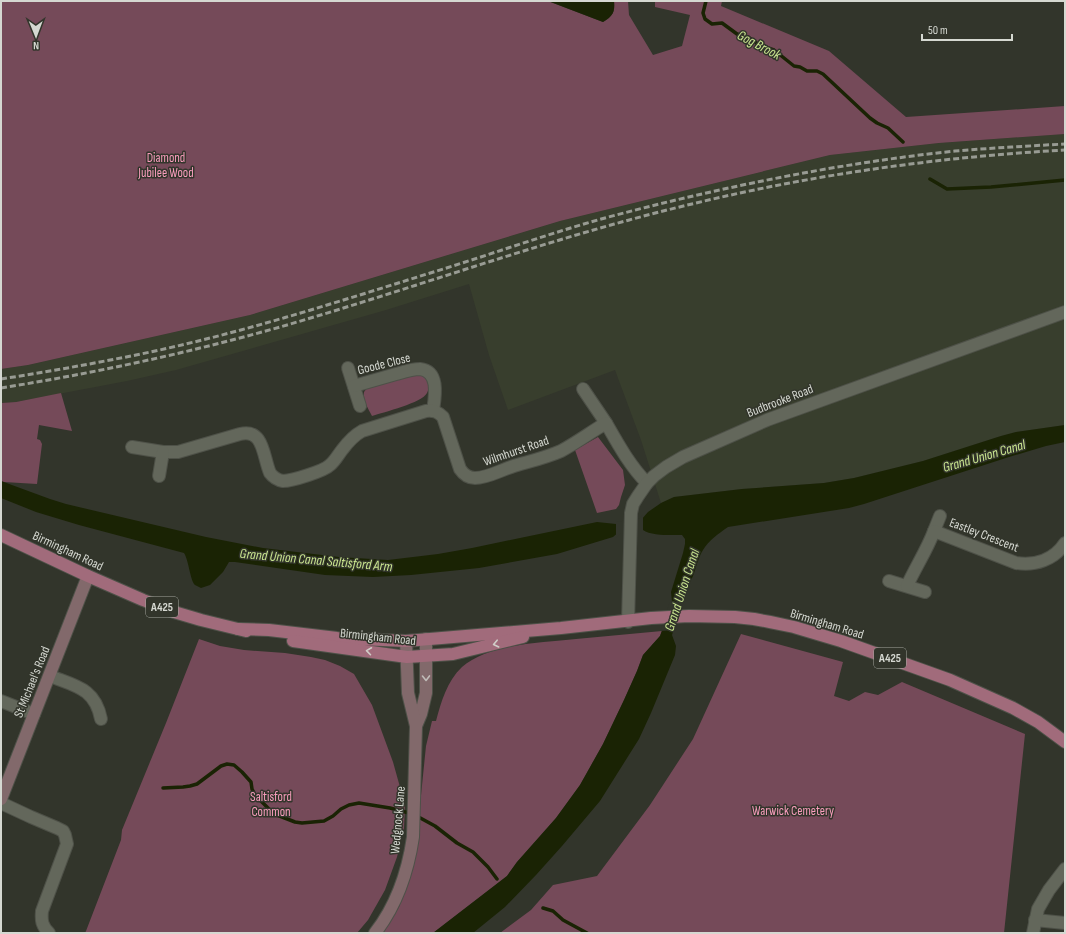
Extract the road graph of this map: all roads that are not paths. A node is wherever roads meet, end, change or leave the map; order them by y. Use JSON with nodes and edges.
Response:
{"nodes":[{"id":1,"x":1065,"y":312,"type":"edge"},
{"id":2,"x":348,"y":368,"type":"dead end"},
{"id":3,"x":354,"y":386,"type":"junction"},
{"id":4,"x":583,"y":389,"type":"dead end"},
{"id":5,"x":360,"y":406,"type":"dead end"},
{"id":6,"x":433,"y":410,"type":"junction"},
{"id":7,"x":606,"y":423,"type":"junction"},
{"id":8,"x":132,"y":447,"type":"dead end"},
{"id":9,"x":163,"y":452,"type":"junction"},
{"id":10,"x":159,"y":476,"type":"dead end"},
{"id":11,"x":647,"y":484,"type":"junction"},
{"id":12,"x":940,"y":516,"type":"dead end"},
{"id":13,"x":934,"y":531,"type":"junction"},
{"id":14,"x":1,"y":535,"type":"edge"},
{"id":15,"x":1065,"y":543,"type":"edge"},
{"id":16,"x":88,"y":576,"type":"junction"},
{"id":17,"x":889,"y":581,"type":"dead end"},
{"id":18,"x":907,"y":586,"type":"junction"},
{"id":19,"x":925,"y":592,"type":"dead end"},
{"id":20,"x":628,"y":622,"type":"junction"},
{"id":21,"x":562,"y":628,"type":"junction"},
{"id":22,"x":238,"y":629,"type":"junction"},
{"id":23,"x":426,"y":639,"type":"junction"},
{"id":24,"x":406,"y":641,"type":"junction"},
{"id":25,"x":426,"y":655,"type":"junction"},
{"id":26,"x":407,"y":656,"type":"junction"},
{"id":27,"x":50,"y":676,"type":"junction"},
{"id":28,"x":1,"y":701,"type":"edge"},
{"id":29,"x":34,"y":714,"type":"junction"},
{"id":30,"x":101,"y":719,"type":"dead end"},
{"id":31,"x":416,"y":726,"type":"junction"},
{"id":32,"x":1065,"y":742,"type":"edge"},
{"id":33,"x":1,"y":799,"type":"edge"},
{"id":34,"x":1,"y":803,"type":"edge"},
{"id":35,"x":1064,"y":871,"type":"edge"},
{"id":36,"x":1035,"y":920,"type":"junction"},
{"id":37,"x":1065,"y":923,"type":"edge"},
{"id":38,"x":49,"y":933,"type":"edge"},
{"id":39,"x":376,"y":933,"type":"edge"},
{"id":40,"x":1033,"y":933,"type":"edge"}],
"edges":[{"from":1,"to":11,"type":"street","name":"Budbrooke Road"},
{"from":2,"to":3,"type":"street","name":"Goode Close"},
{"from":3,"to":5,"type":"street","name":"Goode Close"},
{"from":3,"to":6,"type":"street","name":"Goode Close"},
{"from":4,"to":7,"type":"street"},
{"from":6,"to":7,"type":"street","name":"Wilmhurst Road"},
{"from":6,"to":9,"type":"street"},
{"from":7,"to":11,"type":"street"},
{"from":8,"to":9,"type":"street"},
{"from":9,"to":10,"type":"street"},
{"from":11,"to":20,"type":"street","name":"Budbrooke Road"},
{"from":12,"to":13,"type":"street","name":"Eastley Crescent"},
{"from":13,"to":15,"type":"street","name":"Eastley Crescent"},
{"from":13,"to":18,"type":"street","name":"Eastley Crescent"},
{"from":14,"to":16,"type":"main road","name":"Birmingham Road","number":"A425"},
{"from":16,"to":22,"type":"main road","name":"Birmingham Road","number":"A425"},
{"from":16,"to":27,"type":"street","name":"St Michael's Road"},
{"from":17,"to":18,"type":"street"},
{"from":18,"to":19,"type":"street"},
{"from":20,"to":21,"type":"main road","name":"Birmingham Road"},
{"from":20,"to":32,"type":"main road","name":"Birmingham Road","number":"A425"},
{"from":21,"to":23,"type":"main road","name":"Birmingham Road"},
{"from":21,"to":25,"type":"main road","name":"Birmingham Road","one_way":true},
{"from":22,"to":24,"type":"main road","name":"Birmingham Road"},
{"from":26,"to":22,"type":"main road","name":"Birmingham Road","one_way":true},
{"from":23,"to":24,"type":"main road","name":"Birmingham Road"},
{"from":23,"to":25,"type":"street","name":"Wedgnock Lane"},
{"from":24,"to":26,"type":"street","name":"Wedgnock Lane"},
{"from":25,"to":26,"type":"main road","name":"Birmingham Road"},
{"from":25,"to":31,"type":"street","name":"Wedgnock Lane","one_way":true},
{"from":26,"to":31,"type":"street","name":"Wedgnock Lane"},
{"from":27,"to":29,"type":"street","name":"St Michael's Road"},
{"from":27,"to":30,"type":"street"},
{"from":28,"to":29,"type":"street"},
{"from":29,"to":33,"type":"street","name":"St Michael's Road"},
{"from":31,"to":39,"type":"street","name":"Wedgnock Lane"},
{"from":34,"to":38,"type":"street"},
{"from":35,"to":36,"type":"street"},
{"from":36,"to":37,"type":"street"},
{"from":36,"to":40,"type":"street"}]}
